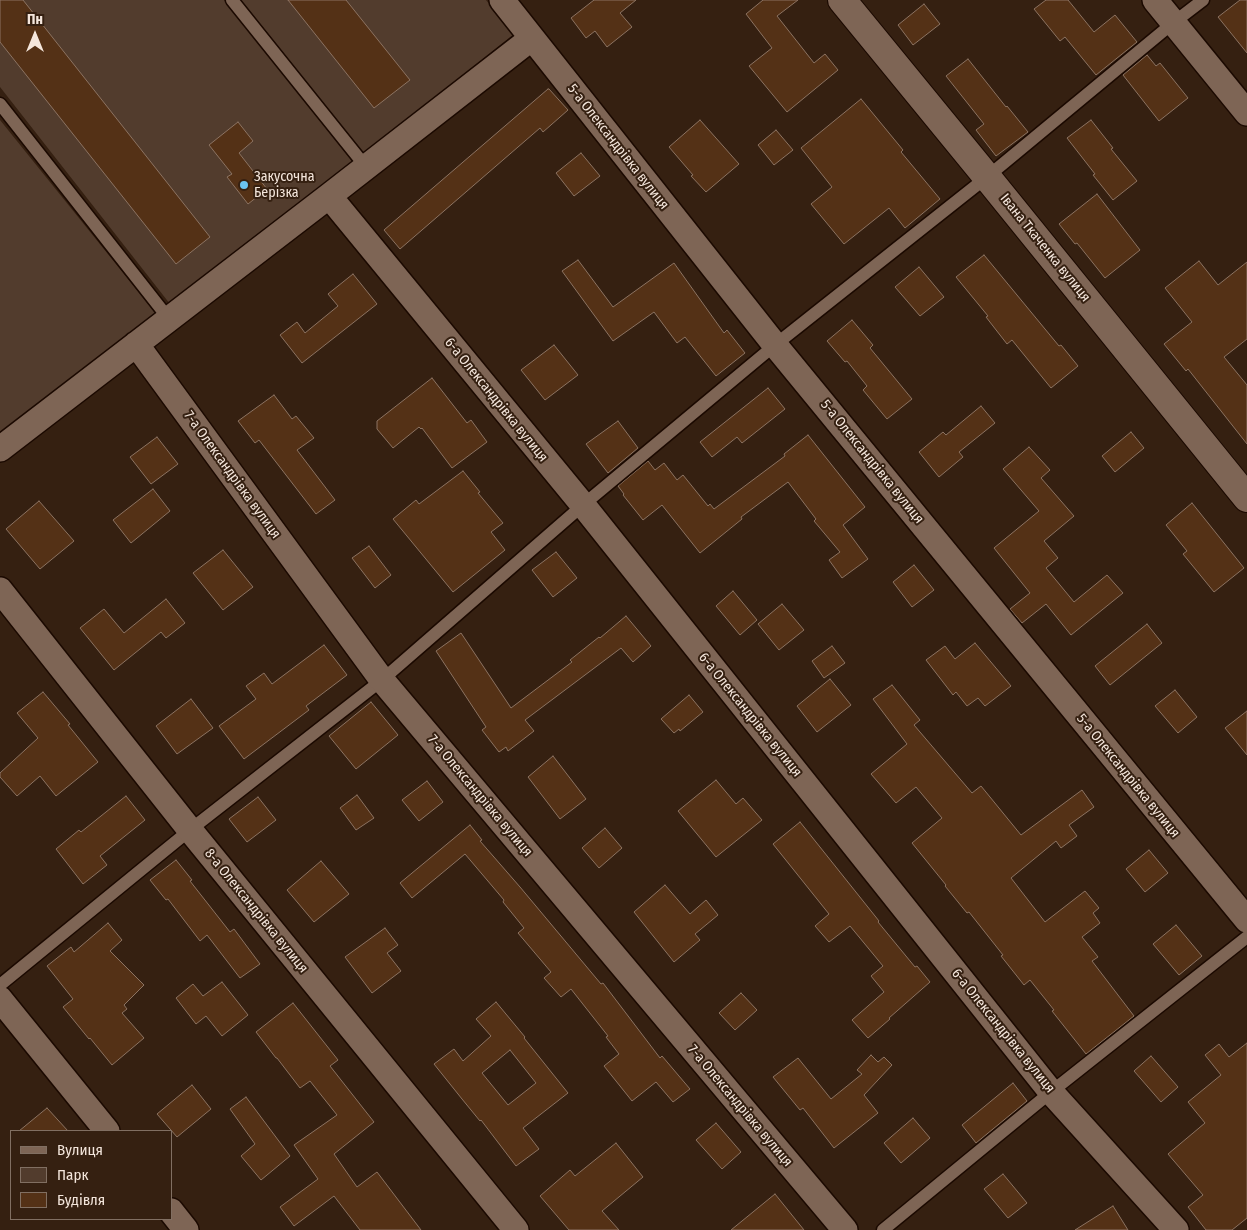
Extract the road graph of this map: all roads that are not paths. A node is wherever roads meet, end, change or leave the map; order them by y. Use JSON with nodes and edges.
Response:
{"nodes":[{"id":1,"x":232,"y":0,"type":"edge"},
{"id":2,"x":502,"y":0,"type":"edge"},
{"id":3,"x":842,"y":0,"type":"edge"},
{"id":4,"x":1155,"y":0,"type":"edge"},
{"id":5,"x":1202,"y":0,"type":"edge"},
{"id":6,"x":1173,"y":23,"type":"junction"},
{"id":7,"x":532,"y":38,"type":"junction"},
{"id":8,"x":0,"y":104,"type":"edge"},
{"id":9,"x":1247,"y":114,"type":"edge"},
{"id":10,"x":366,"y":167,"type":"junction"},
{"id":11,"x":987,"y":176,"type":"junction"},
{"id":12,"x":329,"y":196,"type":"junction"},
{"id":13,"x":169,"y":319,"type":"junction"},
{"id":14,"x":136,"y":344,"type":"junction"},
{"id":15,"x":775,"y":345,"type":"junction"},
{"id":16,"x":0,"y":450,"type":"edge"},
{"id":17,"x":1247,"y":498,"type":"edge"},
{"id":18,"x":582,"y":505,"type":"junction"},
{"id":19,"x":0,"y":590,"type":"edge"},
{"id":20,"x":382,"y":680,"type":"junction"},
{"id":21,"x":190,"y":830,"type":"junction"},
{"id":22,"x":1247,"y":920,"type":"edge"},
{"id":23,"x":1247,"y":937,"type":"edge"},
{"id":24,"x":0,"y":986,"type":"edge"},
{"id":25,"x":0,"y":999,"type":"edge"},
{"id":26,"x":1051,"y":1092,"type":"junction"},
{"id":27,"x":105,"y":1130,"type":"edge"},
{"id":28,"x":172,"y":1213,"type":"edge"},
{"id":29,"x":186,"y":1230,"type":"edge"},
{"id":30,"x":516,"y":1230,"type":"edge"},
{"id":31,"x":845,"y":1230,"type":"edge"},
{"id":32,"x":883,"y":1230,"type":"edge"},
{"id":33,"x":1176,"y":1230,"type":"edge"}],
"edges":[{"from":1,"to":10,"type":"lane"},
{"from":2,"to":7,"type":"street","name":"5-а Олександрівка вулиця"},
{"from":3,"to":11,"type":"main road","name":"Івана Ткаченка вулиця"},
{"from":4,"to":6,"type":"street"},
{"from":5,"to":6,"type":"lane"},
{"from":6,"to":9,"type":"street"},
{"from":6,"to":11,"type":"lane"},
{"from":7,"to":10,"type":"street"},
{"from":7,"to":15,"type":"street","name":"5-а Олександрівка вулиця"},
{"from":8,"to":13,"type":"lane"},
{"from":10,"to":12,"type":"street"},
{"from":11,"to":15,"type":"lane"},
{"from":11,"to":17,"type":"main road","name":"Івана Ткаченка вулиця"},
{"from":12,"to":13,"type":"street"},
{"from":12,"to":18,"type":"street","name":"6-а Олександрівка вулиця"},
{"from":13,"to":14,"type":"street"},
{"from":14,"to":16,"type":"street"},
{"from":14,"to":20,"type":"street","name":"7-а Олександрівка вулиця"},
{"from":15,"to":18,"type":"lane"},
{"from":15,"to":22,"type":"street","name":"5-а Олександрівка вулиця"},
{"from":18,"to":20,"type":"lane"},
{"from":18,"to":26,"type":"street","name":"6-а Олександрівка вулиця"},
{"from":19,"to":21,"type":"street","name":"8-а Олександрівка вулиця"},
{"from":20,"to":21,"type":"lane"},
{"from":20,"to":31,"type":"street","name":"7-а Олександрівка вулиця"},
{"from":21,"to":24,"type":"lane"},
{"from":21,"to":30,"type":"street","name":"8-а Олександрівка вулиця"},
{"from":23,"to":26,"type":"lane"},
{"from":25,"to":27,"type":"street"},
{"from":26,"to":32,"type":"lane"},
{"from":26,"to":33,"type":"street","name":"6-а Олександрівка вулиця"},
{"from":28,"to":29,"type":"street"}]}
